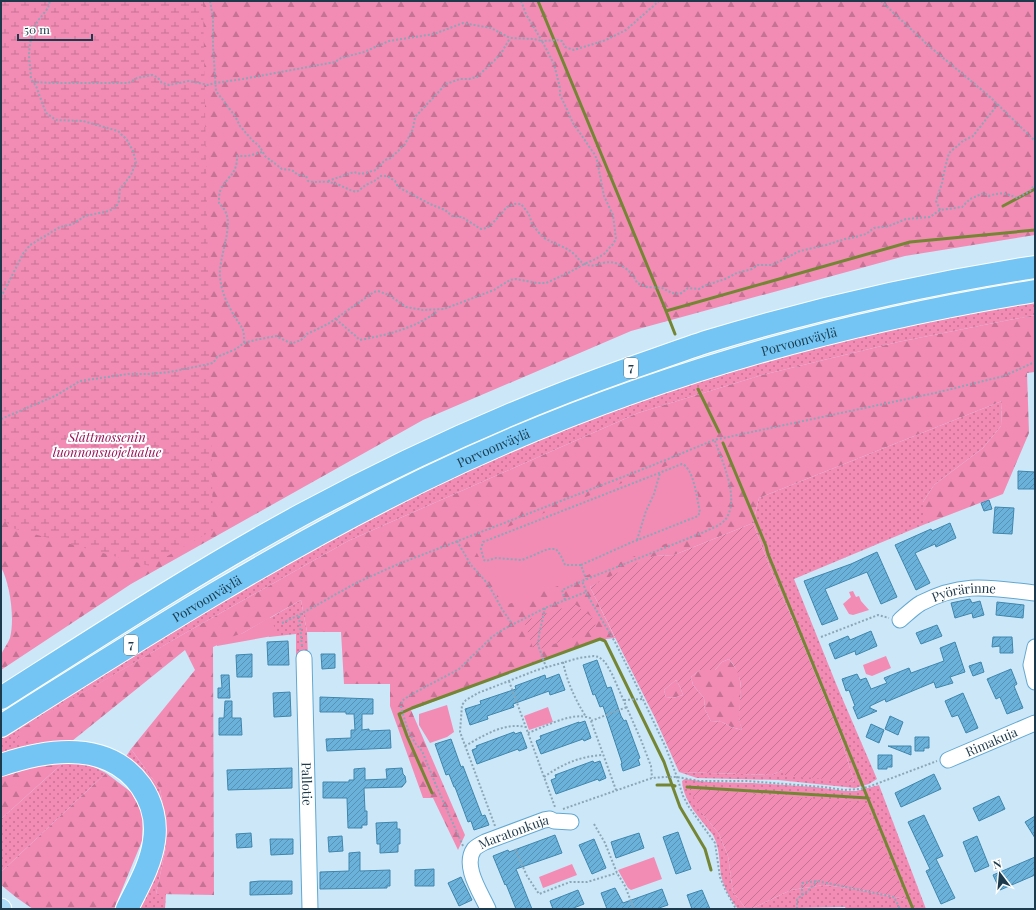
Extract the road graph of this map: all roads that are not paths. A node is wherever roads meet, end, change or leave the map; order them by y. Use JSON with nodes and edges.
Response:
{"nodes":[{"id":1,"x":1035,"y":267,"type":"edge"},
{"id":2,"x":1035,"y":291,"type":"edge"},
{"id":3,"x":1035,"y":593,"type":"edge"},
{"id":4,"x":900,"y":620,"type":"road end"},
{"id":5,"x":1035,"y":648,"type":"edge"},
{"id":6,"x":304,"y":658,"type":"road end"},
{"id":7,"x":1035,"y":682,"type":"edge"},
{"id":8,"x":1,"y":698,"type":"edge"},
{"id":9,"x":1035,"y":723,"type":"edge"},
{"id":10,"x":1,"y":726,"type":"edge"},
{"id":11,"x":948,"y":760,"type":"road end"},
{"id":12,"x":1,"y":766,"type":"edge"},
{"id":13,"x":571,"y":822,"type":"dead end"},
{"id":14,"x":127,"y":909,"type":"edge"},
{"id":15,"x":310,"y":909,"type":"edge"},
{"id":16,"x":488,"y":909,"type":"edge"}],
"edges":[{"from":1,"to":8,"type":"highway","name":"Porvoonväylä","number":"7"},
{"from":2,"to":10,"type":"highway","name":"Porvoonväylä","number":"7"},
{"from":3,"to":4,"type":"street","name":"Pyörärinne"},
{"from":5,"to":7,"type":"street"},
{"from":6,"to":15,"type":"street","name":"Pallotie"},
{"from":9,"to":11,"type":"street","name":"Rimakuja"},
{"from":12,"to":14,"type":"highway"},
{"from":13,"to":16,"type":"street","name":"Maratonkuja"}]}
